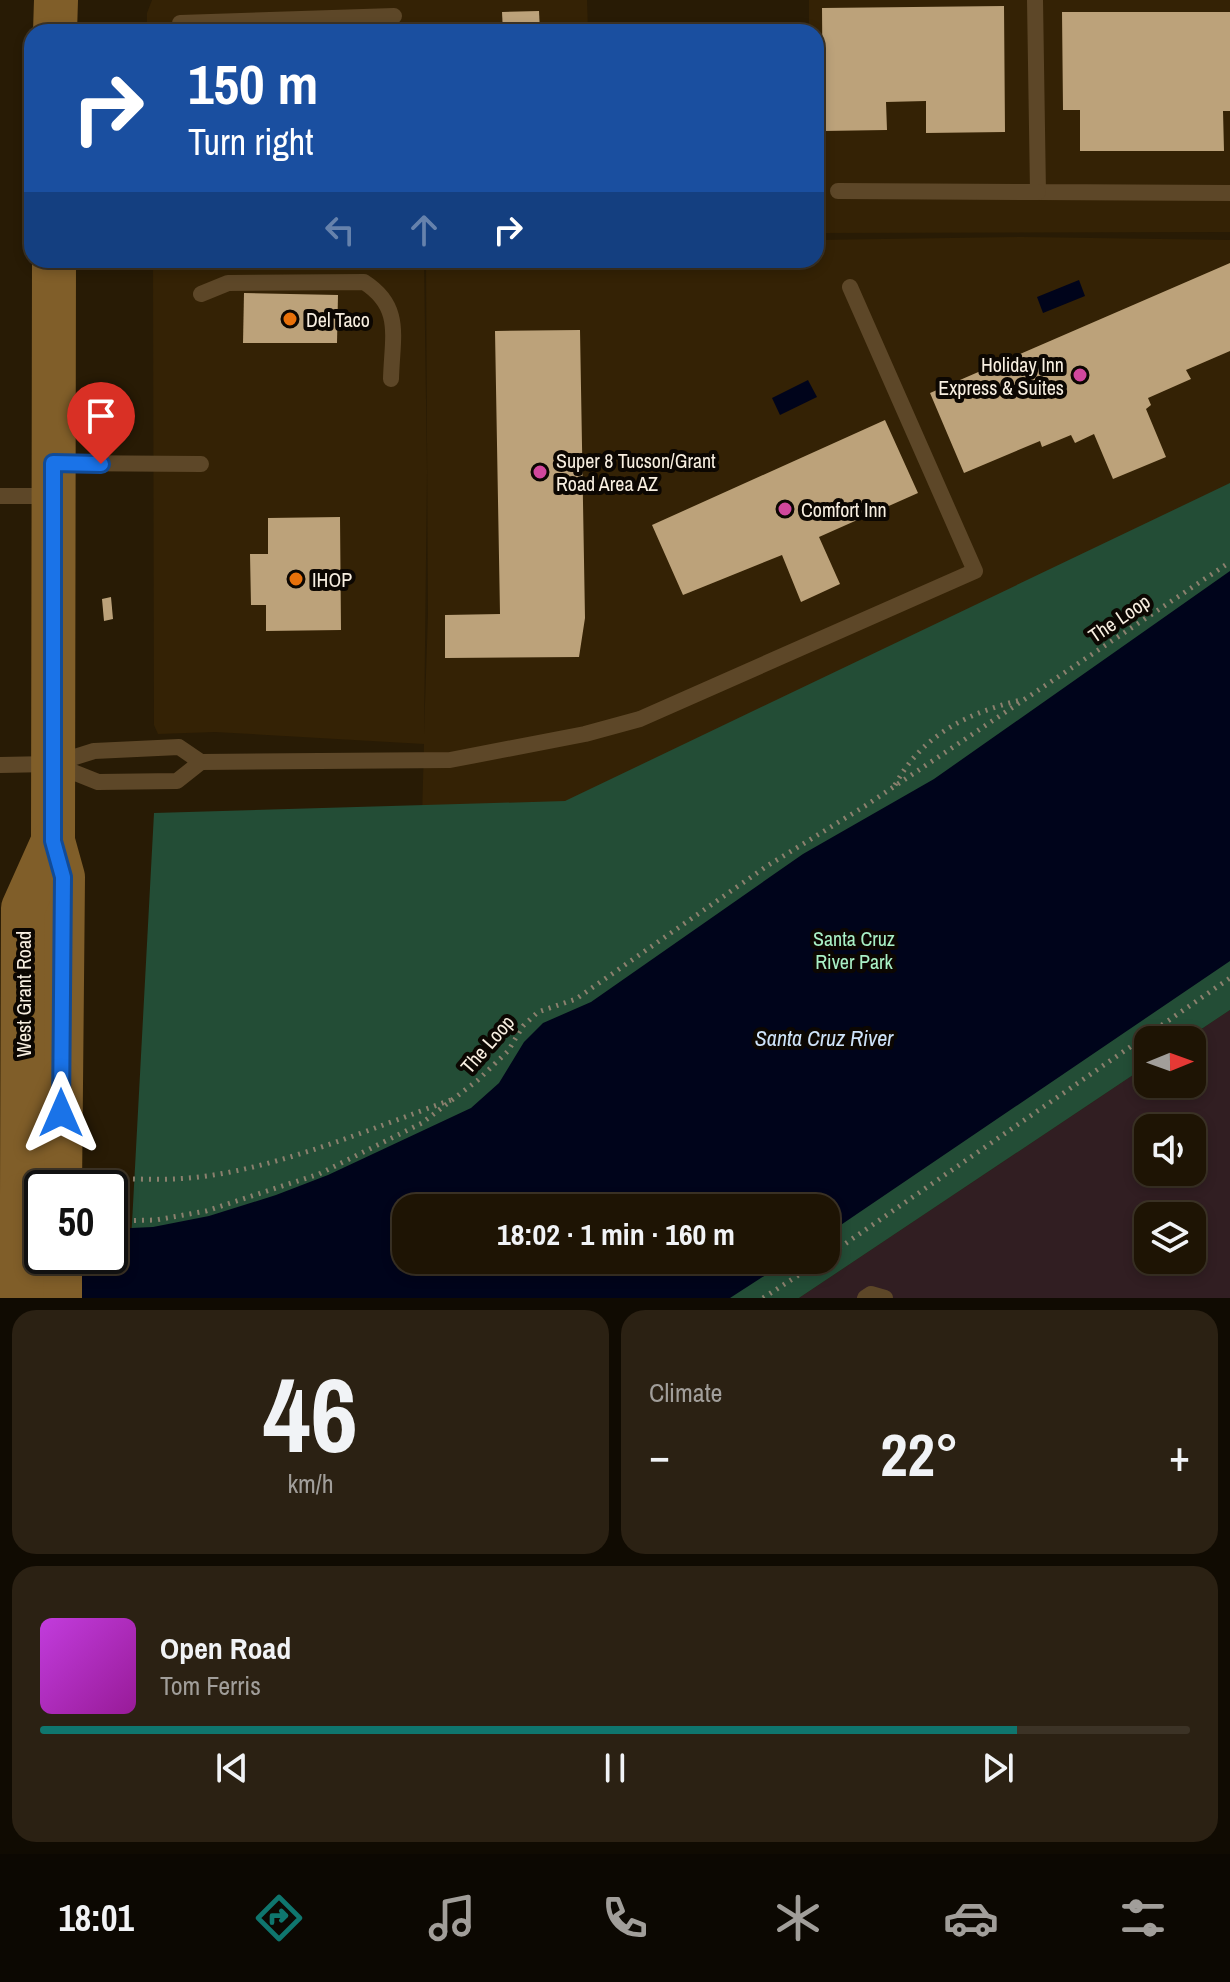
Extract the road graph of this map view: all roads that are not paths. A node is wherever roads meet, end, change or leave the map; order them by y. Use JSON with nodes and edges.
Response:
{"nodes":[{"id":1,"x":56,"y":0,"type":"edge"},
{"id":2,"x":1035,"y":0,"type":"edge"},
{"id":3,"x":394,"y":16,"type":"dead end"},
{"id":4,"x":55,"y":24,"type":"edge"},
{"id":5,"x":180,"y":24,"type":"edge"},
{"id":6,"x":838,"y":191,"type":"dead end"},
{"id":7,"x":1038,"y":192,"type":"junction"},
{"id":8,"x":1230,"y":193,"type":"edge"},
{"id":9,"x":54,"y":268,"type":"edge"},
{"id":10,"x":850,"y":287,"type":"dead end"},
{"id":11,"x":201,"y":294,"type":"dead end"},
{"id":12,"x":391,"y":379,"type":"dead end"},
{"id":13,"x":201,"y":464,"type":"dead end"},
{"id":14,"x":53,"y":479,"type":"junction"},
{"id":15,"x":0,"y":496,"type":"edge"},
{"id":16,"x":201,"y":762,"type":"junction"},
{"id":17,"x":53,"y":764,"type":"junction"},
{"id":18,"x":0,"y":765,"type":"edge"},
{"id":19,"x":53,"y":841,"type":"junction"},
{"id":20,"x":12,"y":1081,"type":"edge"},
{"id":21,"x":50,"y":1170,"type":"edge"},
{"id":22,"x":57,"y":1170,"type":"edge"},
{"id":23,"x":29,"y":1274,"type":"edge"},
{"id":24,"x":60,"y":1274,"type":"edge"},
{"id":25,"x":21,"y":1298,"type":"edge"},
{"id":26,"x":60,"y":1298,"type":"edge"},
{"id":27,"x":865,"y":1298,"type":"edge"},
{"id":28,"x":885,"y":1298,"type":"edge"}],
"edges":[{"from":1,"to":4,"type":"main road"},
{"from":2,"to":7,"type":"lane"},
{"from":3,"to":5,"type":"lane"},
{"from":6,"to":7,"type":"lane"},
{"from":7,"to":8,"type":"lane"},
{"from":9,"to":14,"type":"main road","name":"West Grant Road"},
{"from":10,"to":16,"type":"lane"},
{"from":11,"to":12,"type":"lane"},
{"from":13,"to":14,"type":"lane"},
{"from":14,"to":15,"type":"lane"},
{"from":14,"to":17,"type":"main road","name":"West Grant Road"},
{"from":16,"to":17,"type":"lane"},
{"from":16,"to":17,"type":"lane"},
{"from":17,"to":18,"type":"lane"},
{"from":17,"to":19,"type":"main road","name":"West Grant Road"},
{"from":19,"to":20,"type":"main road","name":"West Grant Road"},
{"from":19,"to":22,"type":"main road","name":"West Grant Road"},
{"from":20,"to":21,"type":"main road","name":"West Grant Road"},
{"from":23,"to":25,"type":"main road","name":"West Grant Road","bridge":true},
{"from":24,"to":26,"type":"main road"},
{"from":27,"to":28,"type":"lane"}]}
